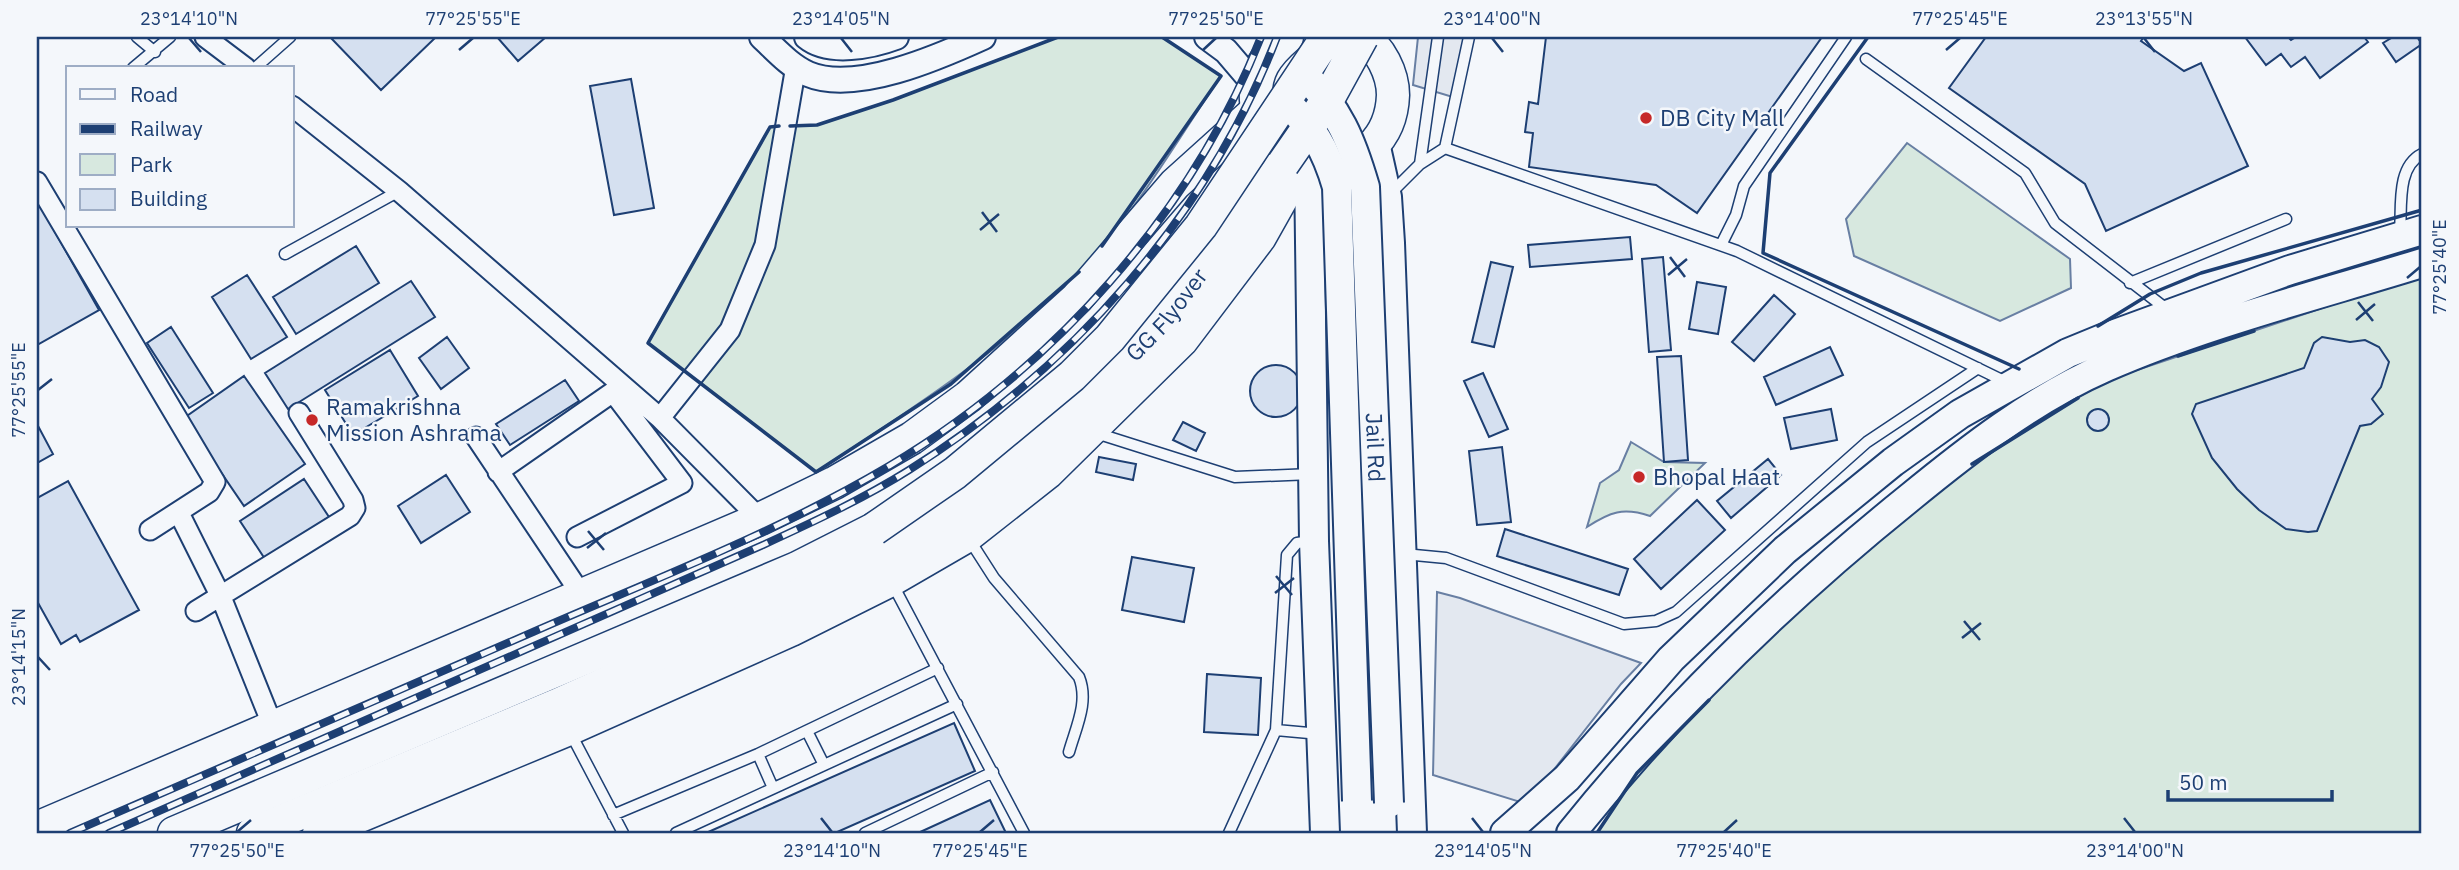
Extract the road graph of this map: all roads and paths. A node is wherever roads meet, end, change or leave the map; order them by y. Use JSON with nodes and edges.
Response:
{"nodes":[{"id":1,"x":137,"y":37,"type":"edge"},
{"id":2,"x":170,"y":37,"type":"edge"},
{"id":3,"x":205,"y":37,"type":"edge"},
{"id":4,"x":290,"y":37,"type":"edge"},
{"id":5,"x":762,"y":37,"type":"edge"},
{"id":6,"x":807,"y":37,"type":"edge"},
{"id":7,"x":896,"y":37,"type":"edge"},
{"id":8,"x":983,"y":37,"type":"edge"},
{"id":9,"x":1207,"y":37,"type":"edge"},
{"id":10,"x":1287,"y":37,"type":"edge"},
{"id":11,"x":1327,"y":37,"type":"edge"},
{"id":12,"x":1362,"y":37,"type":"edge"},
{"id":13,"x":1437,"y":37,"type":"edge"},
{"id":14,"x":1469,"y":37,"type":"edge"},
{"id":15,"x":1846,"y":37,"type":"edge"},
{"id":16,"x":155,"y":52,"type":"junction"},
{"id":17,"x":1866,"y":59,"type":"dead end"},
{"id":18,"x":136,"y":66,"type":"edge"},
{"id":19,"x":243,"y":66,"type":"edge"},
{"id":20,"x":257,"y":66,"type":"edge"},
{"id":21,"x":796,"y":66,"type":"junction"},
{"id":22,"x":1303,"y":73,"type":"junction"},
{"id":23,"x":1256,"y":98,"type":"junction"},
{"id":24,"x":1328,"y":99,"type":"junction"},
{"id":25,"x":1285,"y":100,"type":"junction"},
{"id":26,"x":294,"y":108,"type":"edge"},
{"id":27,"x":1309,"y":126,"type":"junction"},
{"id":28,"x":1375,"y":143,"type":"junction"},
{"id":29,"x":1445,"y":148,"type":"junction"},
{"id":30,"x":2422,"y":154,"type":"edge"},
{"id":31,"x":1420,"y":164,"type":"junction"},
{"id":32,"x":1305,"y":165,"type":"junction"},
{"id":33,"x":37,"y":182,"type":"edge"},
{"id":34,"x":399,"y":191,"type":"junction"},
{"id":35,"x":1387,"y":197,"type":"junction"},
{"id":36,"x":2286,"y":219,"type":"dead end"},
{"id":37,"x":2411,"y":233,"type":"edge"},
{"id":38,"x":1720,"y":245,"type":"junction"},
{"id":39,"x":285,"y":254,"type":"dead end"},
{"id":40,"x":2422,"y":263,"type":"edge"},
{"id":41,"x":2130,"y":283,"type":"junction"},
{"id":42,"x":2169,"y":312,"type":"junction"},
{"id":43,"x":1978,"y":368,"type":"junction"},
{"id":44,"x":2010,"y":384,"type":"junction"},
{"id":45,"x":299,"y":413,"type":"dead end"},
{"id":46,"x":660,"y":418,"type":"junction"},
{"id":47,"x":1091,"y":432,"type":"junction"},
{"id":48,"x":476,"y":437,"type":"dead end"},
{"id":49,"x":498,"y":472,"type":"junction"},
{"id":50,"x":1313,"y":474,"type":"junction"},
{"id":51,"x":178,"y":513,"type":"junction"},
{"id":52,"x":760,"y":519,"type":"junction"},
{"id":53,"x":150,"y":530,"type":"dead end"},
{"id":54,"x":967,"y":536,"type":"junction"},
{"id":55,"x":577,"y":537,"type":"dead end"},
{"id":56,"x":1314,"y":541,"type":"junction"},
{"id":57,"x":1401,"y":553,"type":"junction"},
{"id":58,"x":891,"y":580,"type":"junction"},
{"id":59,"x":221,"y":597,"type":"junction"},
{"id":60,"x":583,"y":597,"type":"junction"},
{"id":61,"x":196,"y":611,"type":"dead end"},
{"id":62,"x":938,"y":668,"type":"junction"},
{"id":63,"x":957,"y":704,"type":"junction"},
{"id":64,"x":274,"y":729,"type":"junction"},
{"id":65,"x":569,"y":729,"type":"junction"},
{"id":66,"x":1276,"y":730,"type":"junction"},
{"id":67,"x":807,"y":731,"type":"junction"},
{"id":68,"x":1321,"y":734,"type":"junction"},
{"id":69,"x":1069,"y":752,"type":"dead end"},
{"id":70,"x":758,"y":754,"type":"junction"},
{"id":71,"x":824,"y":765,"type":"junction"},
{"id":72,"x":993,"y":772,"type":"junction"},
{"id":73,"x":773,"y":788,"type":"junction"},
{"id":74,"x":613,"y":815,"type":"junction"},
{"id":75,"x":1323,"y":827,"type":"edge"},
{"id":76,"x":37,"y":828,"type":"edge"},
{"id":77,"x":339,"y":830,"type":"edge"},
{"id":78,"x":1412,"y":831,"type":"edge"},
{"id":79,"x":174,"y":833,"type":"edge"},
{"id":80,"x":253,"y":833,"type":"edge"},
{"id":81,"x":622,"y":833,"type":"edge"},
{"id":82,"x":676,"y":833,"type":"edge"},
{"id":83,"x":864,"y":833,"type":"edge"},
{"id":84,"x":1024,"y":833,"type":"edge"},
{"id":85,"x":1229,"y":833,"type":"edge"},
{"id":86,"x":1505,"y":833,"type":"edge"},
{"id":87,"x":1571,"y":833,"type":"edge"}],
"edges":[{"from":1,"to":16,"type":"lane"},
{"from":2,"to":16,"type":"lane"},
{"from":3,"to":19,"type":"street"},
{"from":4,"to":20,"type":"lane"},
{"from":5,"to":21,"type":"street"},
{"from":6,"to":7,"type":"street"},
{"from":8,"to":21,"type":"street"},
{"from":9,"to":23,"type":"street"},
{"from":10,"to":23,"type":"main road"},
{"from":11,"to":22,"type":"main road","name":"GG Flyover","bridge":true},
{"from":12,"to":24,"type":"main road","name":"GG Flyover","bridge":true},
{"from":12,"to":28,"type":"main road"},
{"from":13,"to":31,"type":"lane"},
{"from":14,"to":29,"type":"lane"},
{"from":15,"to":38,"type":"lane"},
{"from":16,"to":18,"type":"lane"},
{"from":17,"to":41,"type":"lane"},
{"from":21,"to":46,"type":"street"},
{"from":22,"to":24,"type":"main road","name":"Jail Rd","bridge":true},
{"from":22,"to":25,"type":"main road","name":"GG Flyover","bridge":true},
{"from":23,"to":32,"type":"main road"},
{"from":23,"to":52,"type":"main road"},
{"from":24,"to":27,"type":"main road","name":"GG Flyover","bridge":true},
{"from":24,"to":78,"type":"main road","name":"Jail Rd","bridge":true},
{"from":25,"to":27,"type":"main road","name":"Jail Rd","bridge":true},
{"from":25,"to":79,"type":"main road","name":"GG Flyover","bridge":true},
{"from":26,"to":34,"type":"street"},
{"from":27,"to":75,"type":"main road","name":"Jail Rd","bridge":true},
{"from":27,"to":80,"type":"main road","name":"GG Flyover","bridge":true},
{"from":28,"to":32,"type":"main road"},
{"from":28,"to":35,"type":"main road"},
{"from":29,"to":31,"type":"lane"},
{"from":29,"to":38,"type":"lane"},
{"from":30,"to":37,"type":"lane"},
{"from":31,"to":35,"type":"lane"},
{"from":32,"to":47,"type":"main road"},
{"from":32,"to":50,"type":"main road"},
{"from":33,"to":51,"type":"street"},
{"from":34,"to":39,"type":"lane"},
{"from":34,"to":46,"type":"street"},
{"from":35,"to":57,"type":"main road"},
{"from":36,"to":41,"type":"lane"},
{"from":37,"to":42,"type":"main road"},
{"from":38,"to":43,"type":"lane"},
{"from":40,"to":87,"type":"main road"},
{"from":41,"to":42,"type":"lane"},
{"from":42,"to":44,"type":"main road"},
{"from":43,"to":44,"type":"lane"},
{"from":43,"to":57,"type":"lane"},
{"from":44,"to":86,"type":"main road"},
{"from":45,"to":59,"type":"street"},
{"from":46,"to":52,"type":"street"},
{"from":47,"to":50,"type":"lane"},
{"from":47,"to":54,"type":"main road"},
{"from":48,"to":49,"type":"street"},
{"from":49,"to":55,"type":"street"},
{"from":49,"to":60,"type":"street"},
{"from":50,"to":56,"type":"main road"},
{"from":51,"to":53,"type":"street"},
{"from":51,"to":59,"type":"street"},
{"from":52,"to":60,"type":"main road"},
{"from":54,"to":58,"type":"main road"},
{"from":54,"to":69,"type":"lane"},
{"from":56,"to":66,"type":"lane"},
{"from":56,"to":68,"type":"main road"},
{"from":57,"to":78,"type":"main road"},
{"from":58,"to":62,"type":"lane"},
{"from":58,"to":65,"type":"main road"},
{"from":59,"to":61,"type":"street"},
{"from":59,"to":64,"type":"street"},
{"from":60,"to":64,"type":"main road"},
{"from":62,"to":63,"type":"lane"},
{"from":62,"to":67,"type":"lane"},
{"from":63,"to":71,"type":"lane"},
{"from":63,"to":72,"type":"lane"},
{"from":64,"to":76,"type":"main road"},
{"from":65,"to":74,"type":"lane"},
{"from":65,"to":77,"type":"main road"},
{"from":66,"to":68,"type":"lane"},
{"from":66,"to":85,"type":"lane"},
{"from":67,"to":70,"type":"lane"},
{"from":67,"to":71,"type":"lane"},
{"from":68,"to":75,"type":"main road"},
{"from":70,"to":73,"type":"lane"},
{"from":70,"to":74,"type":"lane"},
{"from":71,"to":73,"type":"lane"},
{"from":72,"to":83,"type":"lane"},
{"from":72,"to":84,"type":"lane"},
{"from":73,"to":82,"type":"lane"},
{"from":74,"to":81,"type":"lane"}]}
